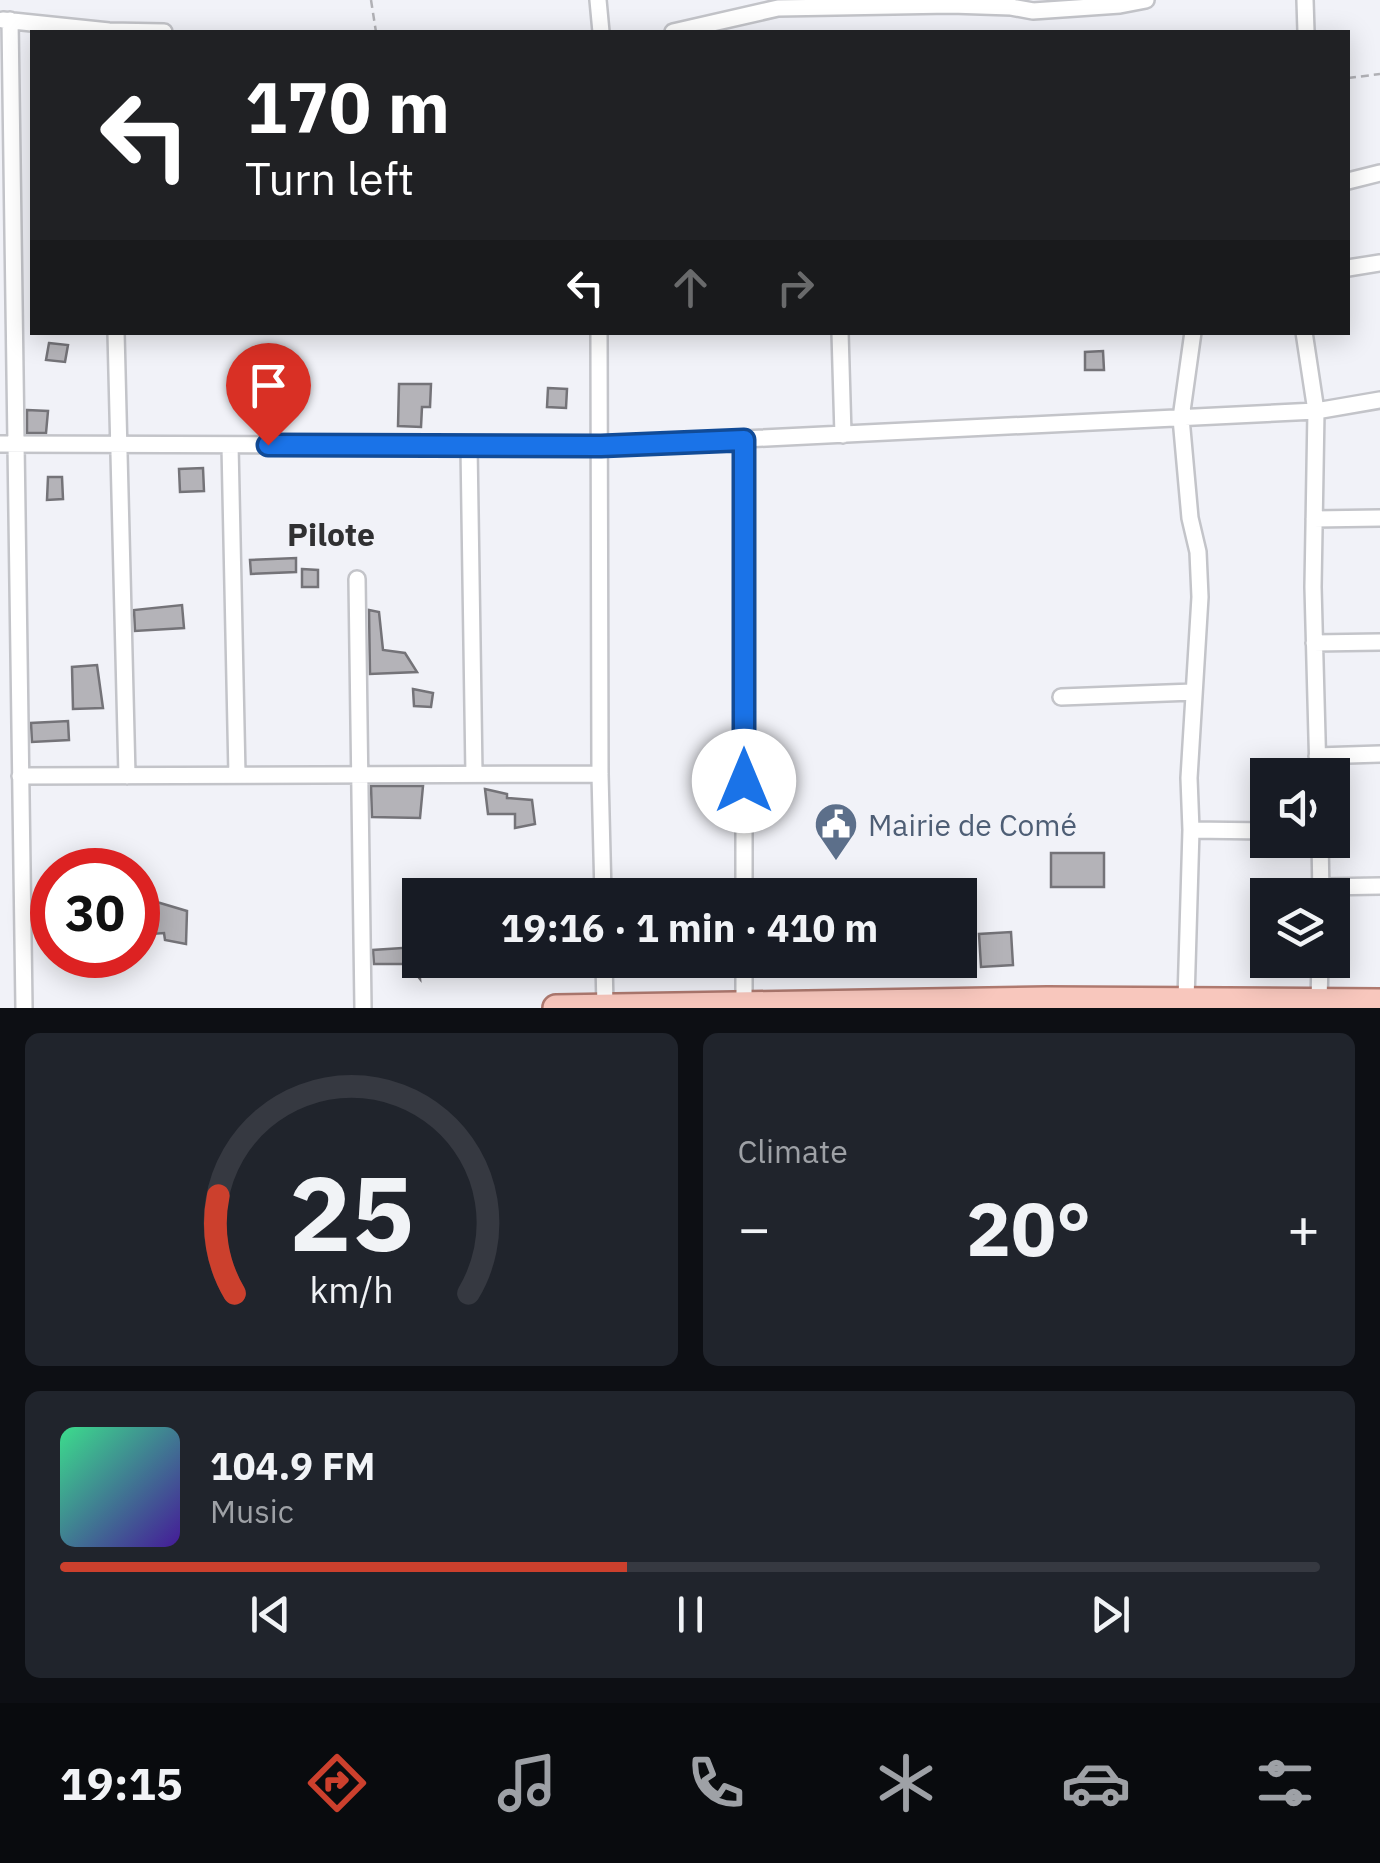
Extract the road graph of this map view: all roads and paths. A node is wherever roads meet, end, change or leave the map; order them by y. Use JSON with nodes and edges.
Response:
{"nodes":[{"id":1,"x":371,"y":0,"type":"edge"},
{"id":2,"x":598,"y":0,"type":"edge"},
{"id":3,"x":1146,"y":0,"type":"edge"},
{"id":4,"x":1305,"y":0,"type":"edge"},
{"id":5,"x":951,"y":2,"type":"edge"},
{"id":6,"x":5,"y":20,"type":"edge"},
{"id":7,"x":92,"y":30,"type":"edge"},
{"id":8,"x":376,"y":30,"type":"edge"},
{"id":9,"x":601,"y":30,"type":"edge"},
{"id":10,"x":682,"y":30,"type":"edge"},
{"id":11,"x":1306,"y":30,"type":"edge"},
{"id":12,"x":1380,"y":74,"type":"edge"},
{"id":13,"x":1350,"y":78,"type":"edge"},
{"id":14,"x":1380,"y":173,"type":"edge"},
{"id":15,"x":1350,"y":180,"type":"edge"},
{"id":16,"x":1380,"y":262,"type":"edge"},
{"id":17,"x":1350,"y":268,"type":"edge"},
{"id":18,"x":116,"y":335,"type":"edge"},
{"id":19,"x":599,"y":335,"type":"edge"},
{"id":20,"x":840,"y":335,"type":"edge"},
{"id":21,"x":1194,"y":335,"type":"edge"},
{"id":22,"x":1304,"y":335,"type":"edge"},
{"id":23,"x":1380,"y":400,"type":"edge"},
{"id":24,"x":1316,"y":411,"type":"junction"},
{"id":25,"x":1181,"y":418,"type":"junction"},
{"id":26,"x":843,"y":435,"type":"junction"},
{"id":27,"x":744,"y":440,"type":"junction"},
{"id":28,"x":8,"y":444,"type":"edge"},
{"id":29,"x":119,"y":445,"type":"junction"},
{"id":30,"x":230,"y":445,"type":"junction"},
{"id":31,"x":469,"y":446,"type":"junction"},
{"id":32,"x":601,"y":446,"type":"junction"},
{"id":33,"x":1380,"y":518,"type":"edge"},
{"id":34,"x":1314,"y":519,"type":"junction"},
{"id":35,"x":357,"y":579,"type":"dead end"},
{"id":36,"x":1314,"y":642,"type":"junction"},
{"id":37,"x":1380,"y":642,"type":"edge"},
{"id":38,"x":1193,"y":692,"type":"junction"},
{"id":39,"x":1060,"y":697,"type":"dead end"},
{"id":40,"x":1380,"y":754,"type":"edge"},
{"id":41,"x":1317,"y":756,"type":"joint"},
{"id":42,"x":474,"y":774,"type":"junction"},
{"id":43,"x":600,"y":774,"type":"junction"},
{"id":44,"x":237,"y":775,"type":"junction"},
{"id":45,"x":359,"y":775,"type":"junction"},
{"id":46,"x":20,"y":776,"type":"junction"},
{"id":47,"x":127,"y":776,"type":"junction"},
{"id":48,"x":1191,"y":830,"type":"junction"},
{"id":49,"x":1250,"y":831,"type":"edge"},
{"id":50,"x":602,"y":878,"type":"edge"},
{"id":51,"x":744,"y":878,"type":"edge"},
{"id":52,"x":1380,"y":886,"type":"edge"},
{"id":53,"x":1350,"y":889,"type":"edge"},
{"id":54,"x":604,"y":978,"type":"edge"},
{"id":55,"x":744,"y":978,"type":"edge"},
{"id":56,"x":1319,"y":978,"type":"edge"},
{"id":57,"x":1170,"y":1002,"type":"edge"},
{"id":58,"x":1318,"y":1002,"type":"junction"},
{"id":59,"x":1380,"y":1002,"type":"edge"},
{"id":60,"x":744,"y":1004,"type":"junction"},
{"id":61,"x":1047,"y":1004,"type":"edge"},
{"id":62,"x":1281,"y":1005,"type":"edge"},
{"id":63,"x":678,"y":1007,"type":"edge"},
{"id":64,"x":800,"y":1007,"type":"edge"},
{"id":65,"x":24,"y":1008,"type":"edge"},
{"id":66,"x":362,"y":1008,"type":"edge"},
{"id":67,"x":556,"y":1008,"type":"edge"},
{"id":68,"x":605,"y":1008,"type":"edge"}],
"edges":[{"from":1,"to":8,"type":"path"},
{"from":2,"to":9,"type":"street"},
{"from":3,"to":5,"type":"street"},
{"from":4,"to":11,"type":"street"},
{"from":5,"to":10,"type":"street"},
{"from":6,"to":7,"type":"street"},
{"from":6,"to":28,"type":"street"},
{"from":12,"to":13,"type":"path"},
{"from":14,"to":15,"type":"street"},
{"from":16,"to":17,"type":"street"},
{"from":18,"to":29,"type":"street"},
{"from":19,"to":32,"type":"street"},
{"from":20,"to":26,"type":"street"},
{"from":21,"to":25,"type":"street"},
{"from":22,"to":24,"type":"street"},
{"from":23,"to":24,"type":"street"},
{"from":24,"to":25,"type":"street"},
{"from":24,"to":34,"type":"street"},
{"from":25,"to":26,"type":"street"},
{"from":25,"to":38,"type":"street"},
{"from":26,"to":27,"type":"street"},
{"from":27,"to":32,"type":"street"},
{"from":27,"to":51,"type":"street"},
{"from":28,"to":29,"type":"street"},
{"from":28,"to":46,"type":"street"},
{"from":29,"to":30,"type":"street"},
{"from":29,"to":47,"type":"street"},
{"from":30,"to":31,"type":"street"},
{"from":30,"to":44,"type":"street"},
{"from":31,"to":32,"type":"street"},
{"from":31,"to":42,"type":"street"},
{"from":32,"to":43,"type":"street"},
{"from":33,"to":34,"type":"street"},
{"from":34,"to":36,"type":"street"},
{"from":35,"to":45,"type":"street"},
{"from":36,"to":37,"type":"street"},
{"from":36,"to":41,"type":"street"},
{"from":38,"to":39,"type":"street"},
{"from":38,"to":48,"type":"street"},
{"from":40,"to":41,"type":"street"},
{"from":42,"to":43,"type":"street"},
{"from":42,"to":45,"type":"street"},
{"from":43,"to":50,"type":"street"},
{"from":44,"to":45,"type":"street"},
{"from":44,"to":47,"type":"street"},
{"from":45,"to":66,"type":"street"},
{"from":46,"to":47,"type":"street"},
{"from":46,"to":65,"type":"street"},
{"from":48,"to":49,"type":"street"},
{"from":48,"to":57,"type":"street"},
{"from":52,"to":53,"type":"street"},
{"from":54,"to":68,"type":"street"},
{"from":55,"to":60,"type":"street"},
{"from":56,"to":58,"type":"street"},
{"from":57,"to":61,"type":"main road"},
{"from":57,"to":62,"type":"main road"},
{"from":58,"to":59,"type":"main road"},
{"from":58,"to":62,"type":"main road"},
{"from":60,"to":63,"type":"main road"},
{"from":60,"to":64,"type":"main road"},
{"from":61,"to":64,"type":"main road"},
{"from":63,"to":68,"type":"main road"},
{"from":67,"to":68,"type":"main road"}]}
